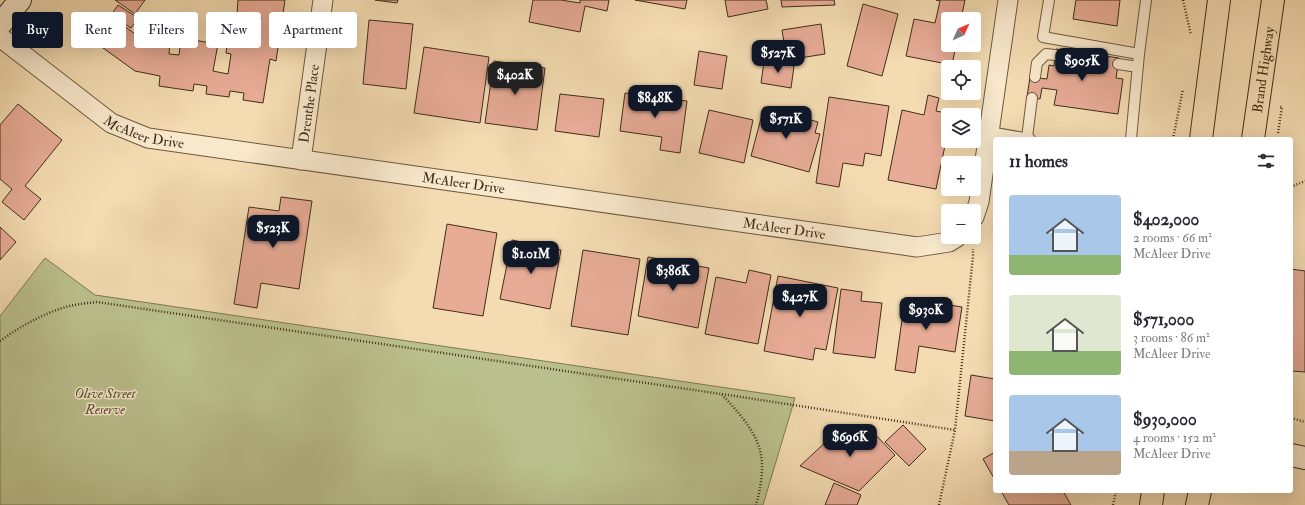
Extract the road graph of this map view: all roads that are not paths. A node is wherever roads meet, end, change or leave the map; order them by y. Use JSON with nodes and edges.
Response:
{"nodes":[{"id":1,"x":20,"y":0,"type":"edge"},
{"id":2,"x":323,"y":0,"type":"edge"},
{"id":3,"x":1008,"y":0,"type":"edge"},
{"id":4,"x":1049,"y":0,"type":"edge"},
{"id":5,"x":1146,"y":0,"type":"edge"},
{"id":6,"x":1219,"y":0,"type":"edge"},
{"id":7,"x":1273,"y":0,"type":"edge"},
{"id":8,"x":0,"y":25,"type":"edge"},
{"id":9,"x":0,"y":37,"type":"edge"},
{"id":10,"x":1139,"y":54,"type":"junction"},
{"id":11,"x":1055,"y":55,"type":"dead end"},
{"id":12,"x":1118,"y":64,"type":"dead end"},
{"id":13,"x":1138,"y":67,"type":"junction"},
{"id":14,"x":1035,"y":77,"type":"dead end"},
{"id":15,"x":1032,"y":98,"type":"dead end"},
{"id":16,"x":989,"y":132,"type":"junction"},
{"id":17,"x":1199,"y":136,"type":"edge"},
{"id":18,"x":1018,"y":137,"type":"edge"},
{"id":19,"x":1029,"y":137,"type":"edge"},
{"id":20,"x":1131,"y":137,"type":"edge"},
{"id":21,"x":1253,"y":137,"type":"edge"},
{"id":22,"x":301,"y":160,"type":"junction"},
{"id":23,"x":978,"y":204,"type":"edge"},
{"id":24,"x":941,"y":243,"type":"edge"},
{"id":25,"x":1293,"y":455,"type":"edge"},
{"id":26,"x":1305,"y":458,"type":"edge"},
{"id":27,"x":1153,"y":493,"type":"edge"},
{"id":28,"x":1200,"y":493,"type":"edge"},
{"id":29,"x":1151,"y":505,"type":"edge"},
{"id":30,"x":1197,"y":505,"type":"edge"}],
"edges":[{"from":1,"to":8,"type":"street"},
{"from":2,"to":22,"type":"street","name":"Drenthe Place"},
{"from":3,"to":16,"type":"street"},
{"from":4,"to":10,"type":"lane"},
{"from":5,"to":10,"type":"lane"},
{"from":6,"to":17,"type":"highway"},
{"from":7,"to":21,"type":"highway","name":"Brand Highway"},
{"from":9,"to":22,"type":"street","name":"McAleer Drive"},
{"from":10,"to":13,"type":"lane"},
{"from":11,"to":14,"type":"lane"},
{"from":12,"to":13,"type":"lane"},
{"from":13,"to":20,"type":"lane"},
{"from":15,"to":19,"type":"lane"},
{"from":16,"to":18,"type":"lane"},
{"from":16,"to":23,"type":"street"},
{"from":22,"to":24,"type":"street","name":"McAleer Drive"},
{"from":25,"to":26,"type":"street"},
{"from":27,"to":29,"type":"highway"},
{"from":28,"to":30,"type":"highway"}]}
